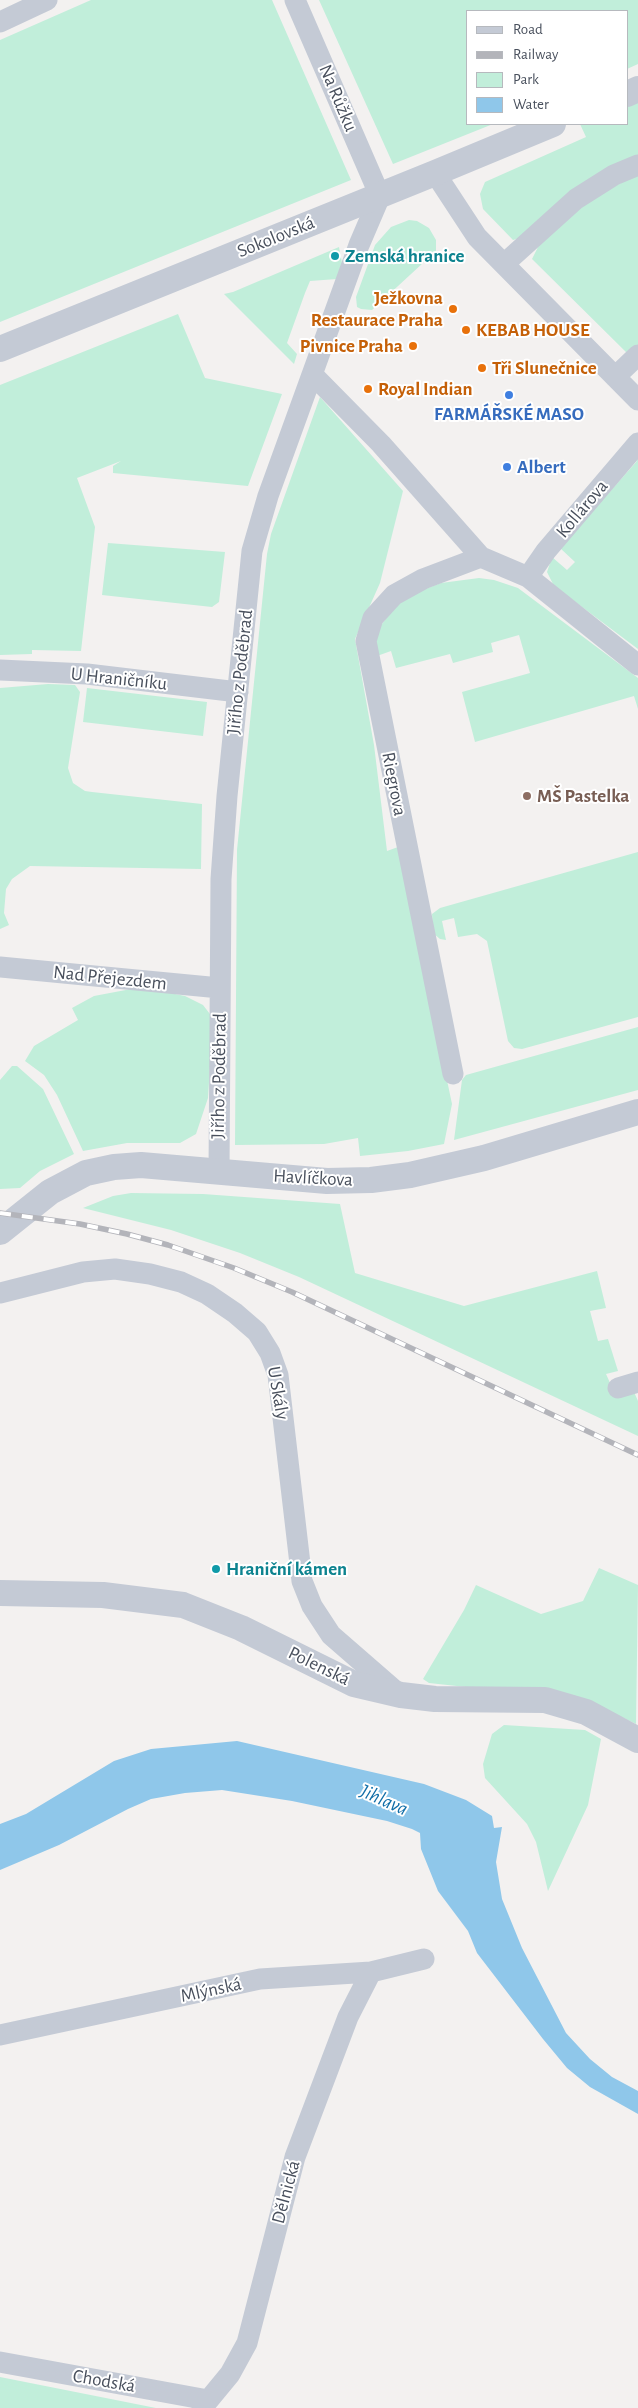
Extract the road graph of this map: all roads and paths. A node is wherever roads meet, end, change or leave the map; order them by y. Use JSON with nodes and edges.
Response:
{"nodes":[{"id":1,"x":47,"y":0,"type":"edge"},
{"id":2,"x":295,"y":0,"type":"edge"},
{"id":3,"x":0,"y":22,"type":"edge"},
{"id":4,"x":551,"y":125,"type":"edge"},
{"id":5,"x":638,"y":165,"type":"edge"},
{"id":6,"x":436,"y":174,"type":"junction"},
{"id":7,"x":380,"y":196,"type":"junction"},
{"id":8,"x":504,"y":264,"type":"junction"},
{"id":9,"x":0,"y":349,"type":"edge"},
{"id":10,"x":638,"y":355,"type":"edge"},
{"id":11,"x":313,"y":375,"type":"junction"},
{"id":12,"x":615,"y":377,"type":"junction"},
{"id":13,"x":638,"y":400,"type":"edge"},
{"id":14,"x":638,"y":443,"type":"edge"},
{"id":15,"x":481,"y":557,"type":"junction"},
{"id":16,"x":528,"y":577,"type":"junction"},
{"id":17,"x":638,"y":665,"type":"edge"},
{"id":18,"x":0,"y":670,"type":"edge"},
{"id":19,"x":238,"y":692,"type":"junction"},
{"id":20,"x":0,"y":967,"type":"edge"},
{"id":21,"x":220,"y":988,"type":"junction"},
{"id":22,"x":453,"y":1074,"type":"dead end"},
{"id":23,"x":638,"y":1112,"type":"edge"},
{"id":24,"x":218,"y":1170,"type":"junction"},
{"id":25,"x":0,"y":1232,"type":"edge"},
{"id":26,"x":0,"y":1293,"type":"edge"},
{"id":27,"x":0,"y":1593,"type":"edge"},
{"id":28,"x":401,"y":1695,"type":"junction"},
{"id":29,"x":638,"y":1740,"type":"edge"},
{"id":30,"x":424,"y":1959,"type":"dead end"},
{"id":31,"x":372,"y":1972,"type":"junction"},
{"id":32,"x":0,"y":2035,"type":"edge"},
{"id":33,"x":0,"y":2362,"type":"edge"},
{"id":34,"x":205,"y":2404,"type":"edge"}],
"edges":[{"from":1,"to":3,"type":"street"},
{"from":2,"to":7,"type":"street","name":"Na Růžku"},
{"from":4,"to":6,"type":"street","name":"Sokolovská"},
{"from":5,"to":8,"type":"street"},
{"from":6,"to":7,"type":"street","name":"Sokolovská"},
{"from":6,"to":8,"type":"street"},
{"from":7,"to":9,"type":"street","name":"Sokolovská"},
{"from":7,"to":11,"type":"street","name":"Jiřího z Poděbrad"},
{"from":8,"to":12,"type":"street"},
{"from":10,"to":12,"type":"street"},
{"from":11,"to":15,"type":"street"},
{"from":11,"to":19,"type":"street","name":"Jiřího z Poděbrad"},
{"from":12,"to":13,"type":"street"},
{"from":14,"to":16,"type":"street","name":"Kollárova"},
{"from":15,"to":16,"type":"street"},
{"from":15,"to":22,"type":"street","name":"Riegrova"},
{"from":16,"to":17,"type":"street"},
{"from":18,"to":19,"type":"street","name":"U Hraničníku"},
{"from":19,"to":21,"type":"street","name":"Jiřího z Poděbrad"},
{"from":20,"to":21,"type":"street","name":"Nad Přejezdem"},
{"from":21,"to":24,"type":"street","name":"Jiřího z Poděbrad"},
{"from":23,"to":24,"type":"street","name":"Havlíčkova"},
{"from":24,"to":25,"type":"street","name":"Havlíčkova"},
{"from":26,"to":28,"type":"street","name":"U Skály"},
{"from":27,"to":28,"type":"street","name":"Polenská"},
{"from":28,"to":29,"type":"street","name":"Polenská"},
{"from":30,"to":31,"type":"street","name":"Mlýnská"},
{"from":31,"to":32,"type":"street","name":"Mlýnská"},
{"from":31,"to":34,"type":"street","name":"Dělnická"},
{"from":33,"to":34,"type":"street","name":"Chodská"}]}
